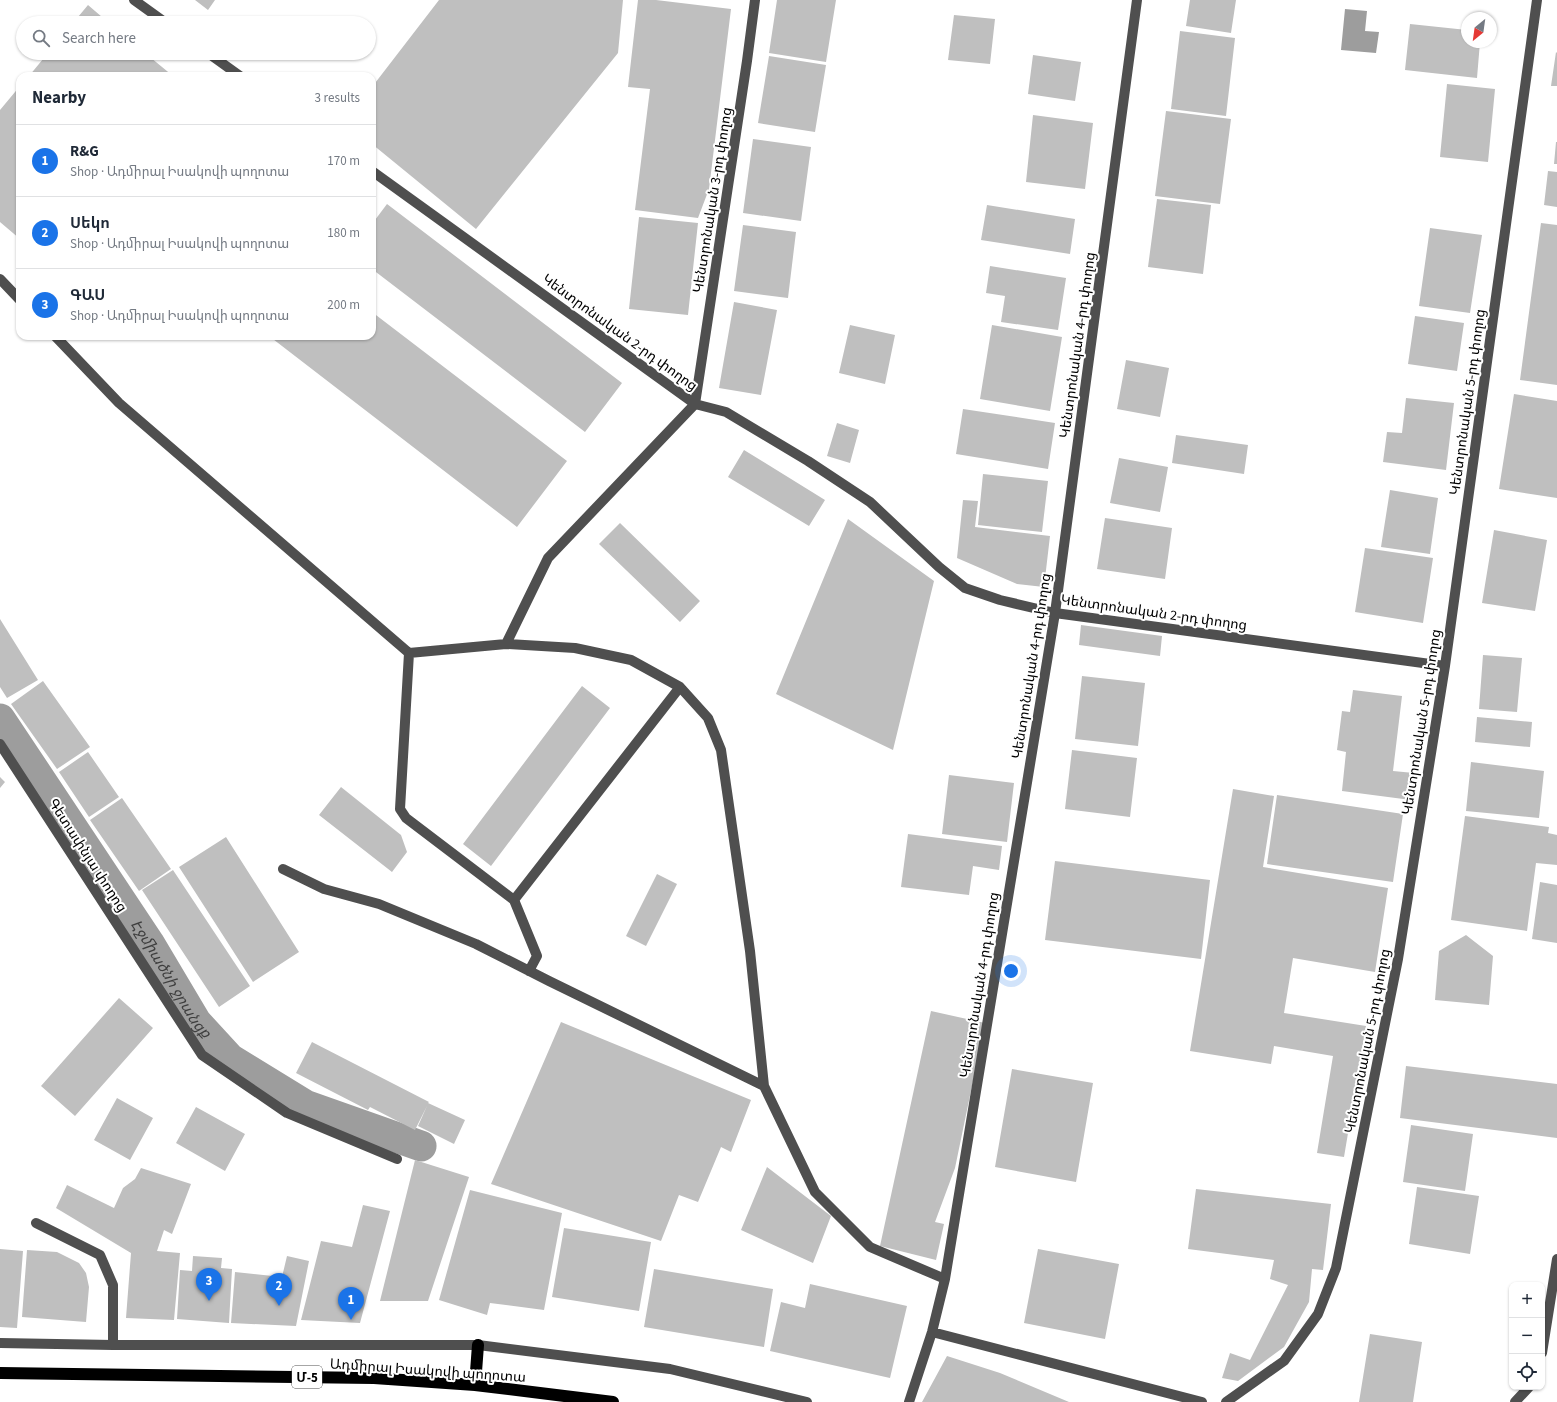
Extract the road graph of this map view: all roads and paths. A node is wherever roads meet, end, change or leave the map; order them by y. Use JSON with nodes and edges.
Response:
{"nodes":[{"id":1,"x":134,"y":0,"type":"edge"},
{"id":2,"x":755,"y":0,"type":"edge"},
{"id":3,"x":1137,"y":0,"type":"edge"},
{"id":4,"x":1538,"y":0,"type":"edge"},
{"id":5,"x":156,"y":16,"type":"edge"},
{"id":6,"x":218,"y":60,"type":"edge"},
{"id":7,"x":234,"y":72,"type":"edge"},
{"id":8,"x":376,"y":174,"type":"edge"},
{"id":9,"x":0,"y":279,"type":"edge"},
{"id":10,"x":16,"y":296,"type":"edge"},
{"id":11,"x":59,"y":340,"type":"edge"},
{"id":12,"x":695,"y":404,"type":"junction"},
{"id":13,"x":1055,"y":613,"type":"junction"},
{"id":14,"x":506,"y":644,"type":"junction"},
{"id":15,"x":409,"y":653,"type":"junction"},
{"id":16,"x":1445,"y":666,"type":"junction"},
{"id":17,"x":680,"y":687,"type":"junction"},
{"id":18,"x":0,"y":744,"type":"edge"},
{"id":19,"x":283,"y":869,"type":"dead end"},
{"id":20,"x":514,"y":900,"type":"junction"},
{"id":21,"x":529,"y":971,"type":"junction"},
{"id":22,"x":764,"y":1086,"type":"junction"},
{"id":23,"x":397,"y":1159,"type":"dead end"},
{"id":24,"x":36,"y":1223,"type":"dead end"},
{"id":25,"x":1557,"y":1259,"type":"edge"},
{"id":26,"x":945,"y":1279,"type":"junction"},
{"id":27,"x":932,"y":1332,"type":"junction"},
{"id":28,"x":1545,"y":1334,"type":"edge"},
{"id":29,"x":0,"y":1343,"type":"edge"},
{"id":30,"x":113,"y":1345,"type":"junction"},
{"id":31,"x":478,"y":1345,"type":"junction"},
{"id":32,"x":0,"y":1373,"type":"edge"},
{"id":33,"x":475,"y":1385,"type":"junction"},
{"id":34,"x":1526,"y":1390,"type":"edge"},
{"id":35,"x":613,"y":1402,"type":"edge"},
{"id":36,"x":807,"y":1402,"type":"edge"},
{"id":37,"x":909,"y":1402,"type":"edge"},
{"id":38,"x":1202,"y":1402,"type":"edge"},
{"id":39,"x":1226,"y":1402,"type":"edge"},
{"id":40,"x":1515,"y":1402,"type":"edge"}],
"edges":[{"from":1,"to":5,"type":"street"},
{"from":2,"to":12,"type":"street","name":"Կենտրոնական 3-րդ փողոց"},
{"from":3,"to":13,"type":"street","name":"Կենտրոնական 4-րդ փողոց"},
{"from":4,"to":16,"type":"street","name":"Կենտրոնական 5-րդ փողոց"},
{"from":6,"to":7,"type":"street"},
{"from":8,"to":12,"type":"street","name":"Կենտրոնական 2-րդ փողոց"},
{"from":9,"to":10,"type":"street"},
{"from":11,"to":15,"type":"street"},
{"from":12,"to":13,"type":"street","name":"Կենտրոնական 2-րդ փողոց"},
{"from":12,"to":14,"type":"street"},
{"from":13,"to":16,"type":"street","name":"Կենտրոնական 2-րդ փողոց"},
{"from":13,"to":26,"type":"street","name":"Կենտրոնական 4-րդ փողոց"},
{"from":14,"to":15,"type":"street"},
{"from":14,"to":17,"type":"street"},
{"from":15,"to":20,"type":"street"},
{"from":16,"to":39,"type":"street","name":"Կենտրոնական 5-րդ փողոց"},
{"from":17,"to":20,"type":"street"},
{"from":17,"to":22,"type":"street"},
{"from":18,"to":23,"type":"street","name":"Գետափնյա փողոց"},
{"from":19,"to":21,"type":"street"},
{"from":20,"to":21,"type":"street"},
{"from":21,"to":22,"type":"street"},
{"from":22,"to":26,"type":"street"},
{"from":24,"to":30,"type":"street"},
{"from":25,"to":28,"type":"street"},
{"from":26,"to":27,"type":"street","name":"Կենտրոնական 4-րդ փողոց"},
{"from":27,"to":37,"type":"street","name":"Կենտրոնական 4-րդ փողոց"},
{"from":27,"to":38,"type":"street"},
{"from":29,"to":30,"type":"street"},
{"from":30,"to":31,"type":"street"},
{"from":31,"to":33,"type":"highway"},
{"from":31,"to":36,"type":"street"},
{"from":32,"to":33,"type":"highway","name":"Ադմիրալ Իսակովի պողոտա","number":"Մ-5"},
{"from":33,"to":35,"type":"highway","name":"Ադմիրալ Իսակովի պողոտա","number":"Մ-5"},
{"from":34,"to":40,"type":"street"}]}
